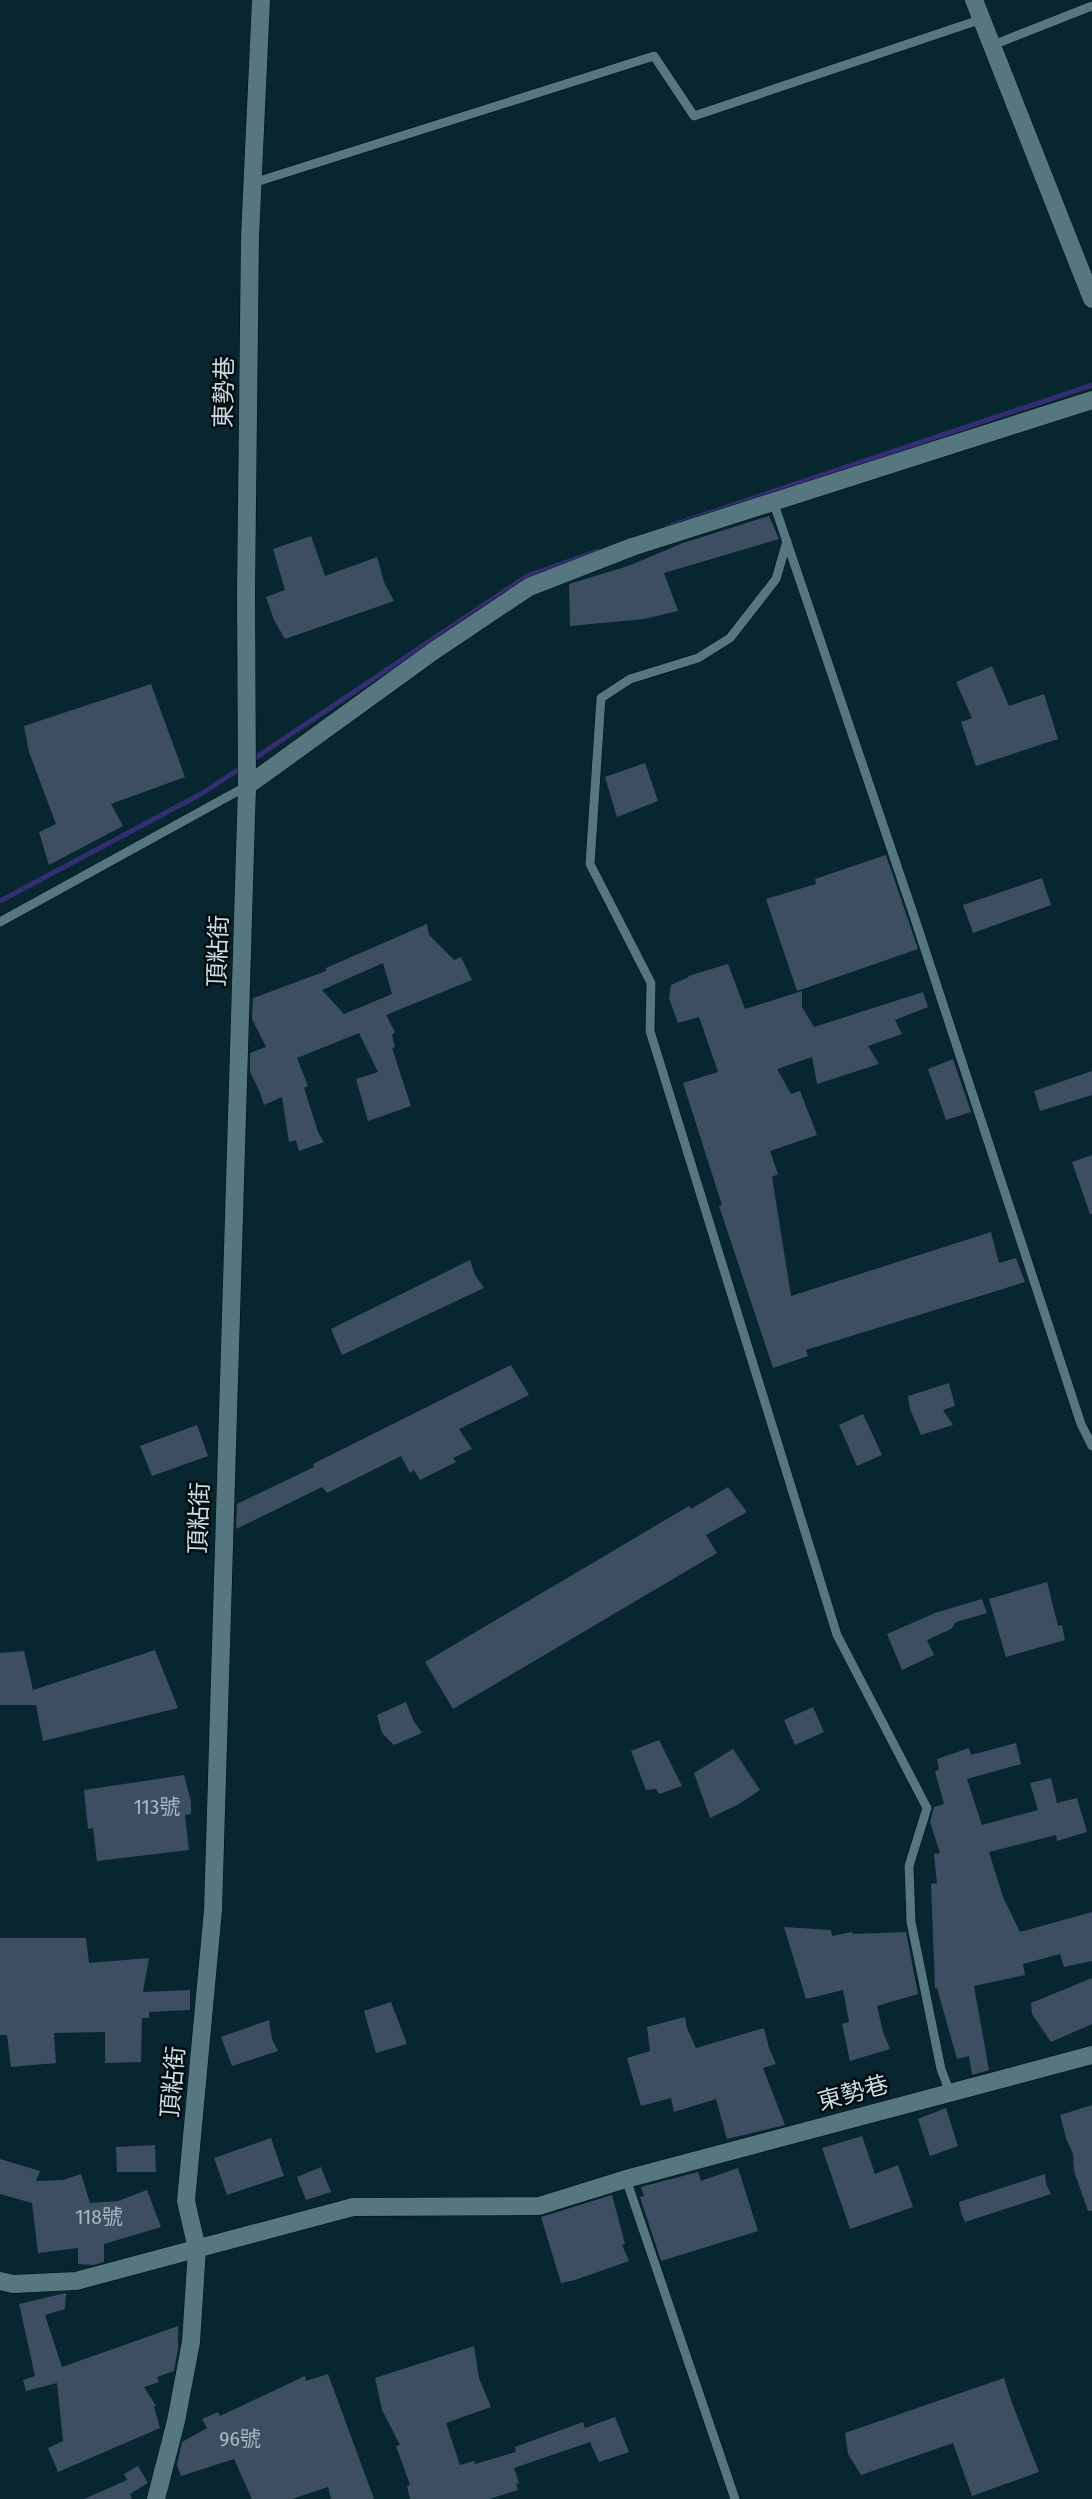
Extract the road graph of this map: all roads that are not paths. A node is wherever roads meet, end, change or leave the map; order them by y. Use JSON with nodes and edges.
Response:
{"nodes":[{"id":1,"x":261,"y":0,"type":"edge"},
{"id":2,"x":974,"y":0,"type":"edge"},
{"id":3,"x":1092,"y":6,"type":"edge"},
{"id":4,"x":982,"y":19,"type":"junction"},
{"id":5,"x":993,"y":45,"type":"junction"},
{"id":6,"x":253,"y":183,"type":"junction"},
{"id":7,"x":1092,"y":299,"type":"edge"},
{"id":8,"x":1092,"y":400,"type":"edge"},
{"id":9,"x":773,"y":501,"type":"junction"},
{"id":10,"x":787,"y":541,"type":"junction"},
{"id":11,"x":247,"y":786,"type":"junction"},
{"id":12,"x":0,"y":922,"type":"edge"},
{"id":13,"x":1092,"y":1446,"type":"edge"},
{"id":14,"x":1092,"y":2055,"type":"edge"},
{"id":15,"x":950,"y":2093,"type":"junction"},
{"id":16,"x":626,"y":2179,"type":"junction"},
{"id":17,"x":197,"y":2249,"type":"junction"},
{"id":18,"x":0,"y":2281,"type":"edge"},
{"id":19,"x":732,"y":2498,"type":"edge"},
{"id":20,"x":156,"y":2499,"type":"edge"}],
"edges":[{"from":1,"to":6,"type":"street","name":"東勢巷"},
{"from":2,"to":4,"type":"street"},
{"from":3,"to":5,"type":"lane"},
{"from":4,"to":5,"type":"street"},
{"from":4,"to":6,"type":"lane"},
{"from":5,"to":7,"type":"street"},
{"from":6,"to":11,"type":"street","name":"東勢巷"},
{"from":8,"to":9,"type":"street"},
{"from":9,"to":10,"type":"lane"},
{"from":9,"to":11,"type":"street"},
{"from":10,"to":13,"type":"lane"},
{"from":10,"to":15,"type":"lane"},
{"from":11,"to":12,"type":"lane"},
{"from":11,"to":17,"type":"street","name":"頂粘街"},
{"from":14,"to":15,"type":"street","name":"東勢巷"},
{"from":15,"to":16,"type":"street","name":"東勢巷"},
{"from":16,"to":17,"type":"street"},
{"from":16,"to":19,"type":"lane"},
{"from":17,"to":18,"type":"street"},
{"from":17,"to":20,"type":"street","name":"頂粘街"}]}
